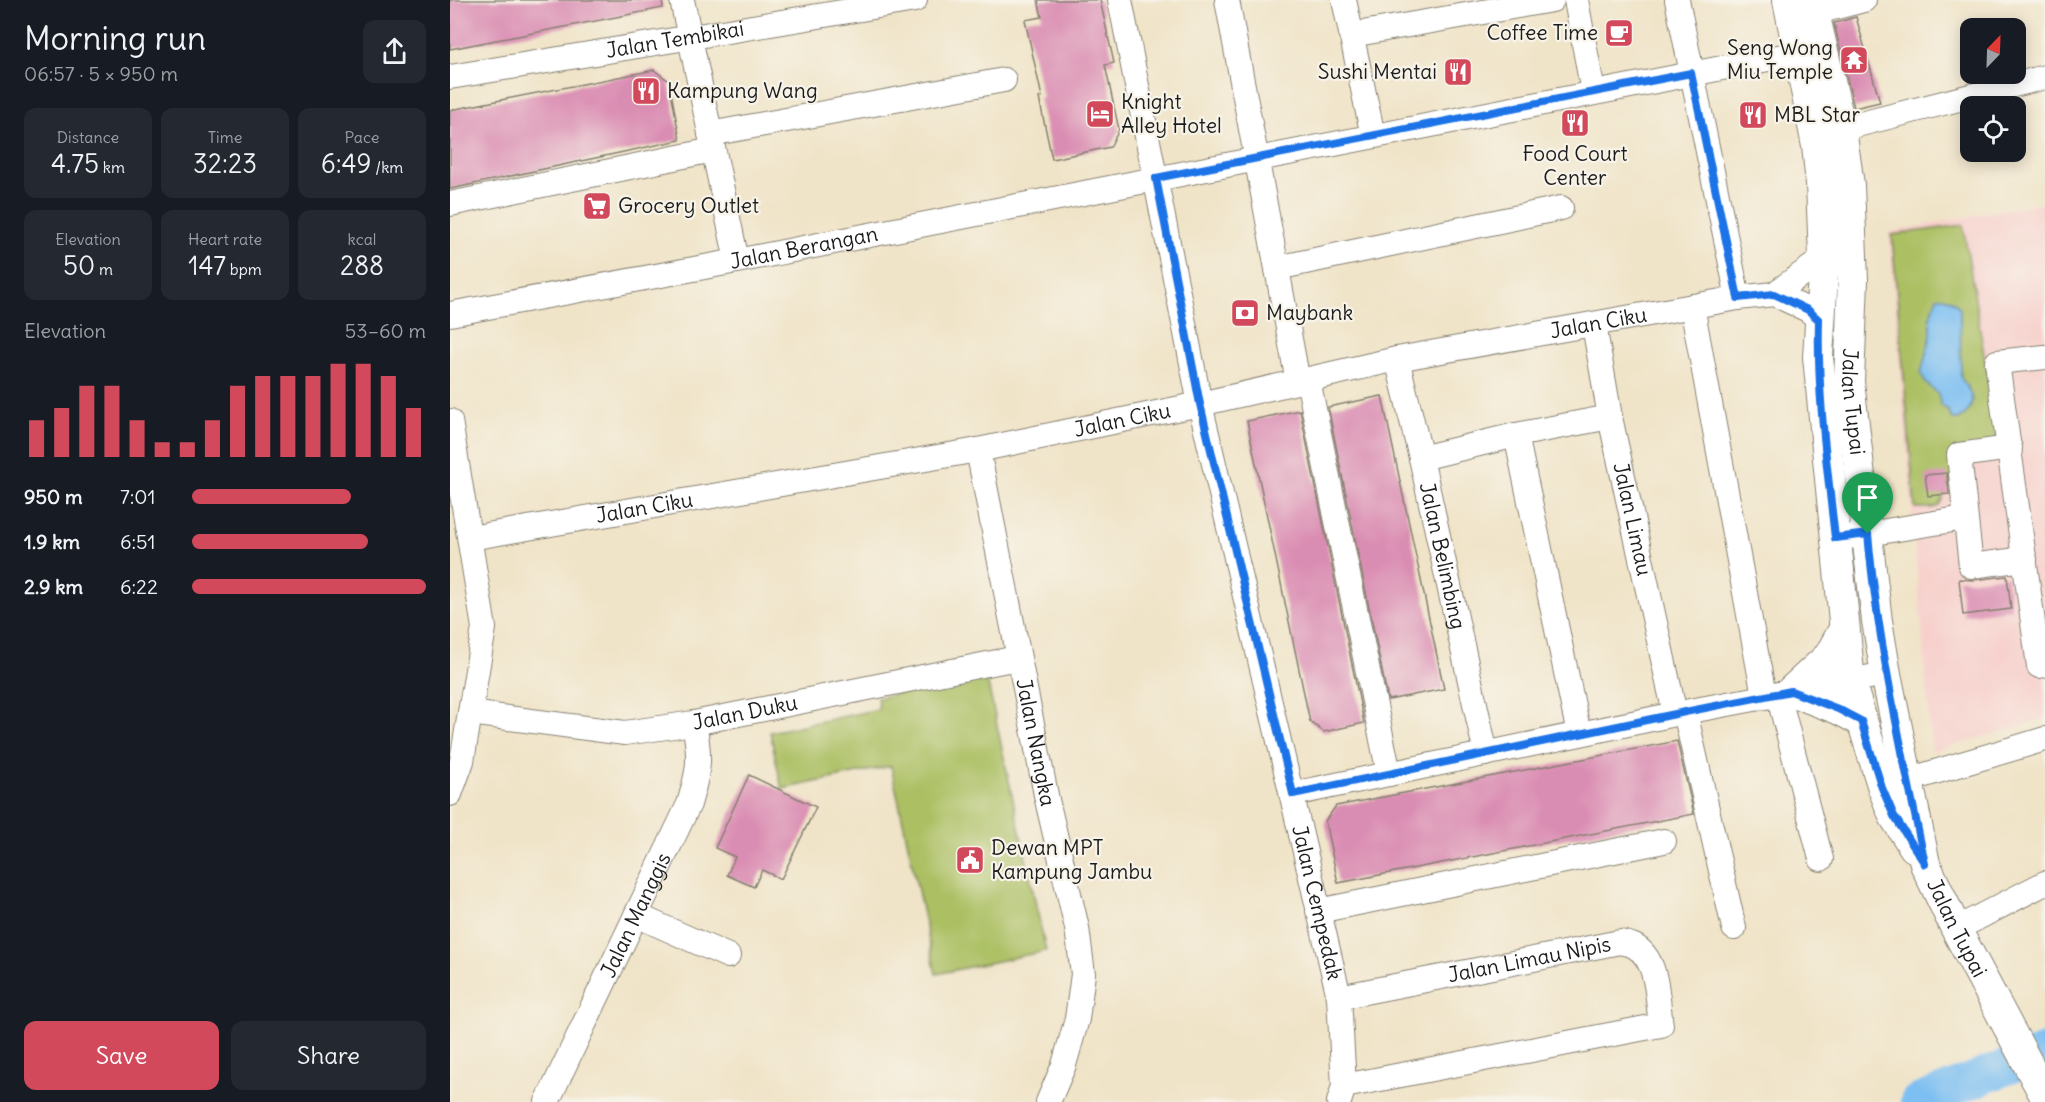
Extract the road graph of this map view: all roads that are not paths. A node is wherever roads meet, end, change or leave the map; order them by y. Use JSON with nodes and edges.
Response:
{"nodes":[{"id":1,"x":682,"y":0,"type":"edge"},
{"id":2,"x":1227,"y":0,"type":"edge"},
{"id":3,"x":1344,"y":0,"type":"edge"},
{"id":4,"x":1552,"y":0,"type":"edge"},
{"id":5,"x":1576,"y":0,"type":"edge"},
{"id":6,"x":1677,"y":0,"type":"edge"},
{"id":7,"x":1864,"y":0,"type":"edge"},
{"id":8,"x":905,"y":1,"type":"edge"},
{"id":9,"x":1124,"y":1,"type":"edge"},
{"id":10,"x":1804,"y":4,"type":"edge"},
{"id":11,"x":803,"y":9,"type":"edge"},
{"id":12,"x":1459,"y":9,"type":"edge"},
{"id":13,"x":1351,"y":35,"type":"junction"},
{"id":14,"x":690,"y":38,"type":"junction"},
{"id":15,"x":1809,"y":51,"type":"junction"},
{"id":16,"x":1691,"y":73,"type":"junction"},
{"id":17,"x":450,"y":77,"type":"edge"},
{"id":18,"x":2045,"y":77,"type":"edge"},
{"id":19,"x":1004,"y":80,"type":"dead end"},
{"id":20,"x":1593,"y":92,"type":"junction"},
{"id":21,"x":1841,"y":129,"type":"junction"},
{"id":22,"x":1373,"y":136,"type":"junction"},
{"id":23,"x":712,"y":142,"type":"junction"},
{"id":24,"x":1257,"y":158,"type":"junction"},
{"id":25,"x":1156,"y":178,"type":"junction"},
{"id":26,"x":450,"y":204,"type":"edge"},
{"id":27,"x":1561,"y":208,"type":"dead end"},
{"id":28,"x":1824,"y":258,"type":"junction"},
{"id":29,"x":737,"y":261,"type":"junction"},
{"id":30,"x":1277,"y":268,"type":"junction"},
{"id":31,"x":1774,"y":294,"type":"junction"},
{"id":32,"x":1738,"y":298,"type":"junction"},
{"id":33,"x":1692,"y":306,"type":"junction"},
{"id":34,"x":450,"y":314,"type":"edge"},
{"id":35,"x":1819,"y":320,"type":"junction"},
{"id":36,"x":1594,"y":325,"type":"junction"},
{"id":37,"x":2045,"y":357,"type":"edge"},
{"id":38,"x":1397,"y":359,"type":"junction"},
{"id":39,"x":1303,"y":381,"type":"junction"},
{"id":40,"x":1200,"y":404,"type":"junction"},
{"id":41,"x":1610,"y":417,"type":"junction"},
{"id":42,"x":450,"y":421,"type":"edge"},
{"id":43,"x":1516,"y":435,"type":"junction"},
{"id":44,"x":2010,"y":448,"type":"junction"},
{"id":45,"x":978,"y":450,"type":"junction"},
{"id":46,"x":1421,"y":458,"type":"junction"},
{"id":47,"x":1965,"y":518,"type":"junction"},
{"id":48,"x":1868,"y":534,"type":"junction"},
{"id":49,"x":470,"y":538,"type":"junction"},
{"id":50,"x":1835,"y":538,"type":"junction"},
{"id":51,"x":2025,"y":559,"type":"junction"},
{"id":52,"x":1844,"y":630,"type":"junction"},
{"id":53,"x":1017,"y":658,"type":"junction"},
{"id":54,"x":2045,"y":665,"type":"edge"},
{"id":55,"x":1886,"y":674,"type":"junction"},
{"id":56,"x":1850,"y":682,"type":"junction"},
{"id":57,"x":1778,"y":694,"type":"junction"},
{"id":58,"x":470,"y":713,"type":"junction"},
{"id":59,"x":1680,"y":713,"type":"junction"},
{"id":60,"x":1861,"y":721,"type":"junction"},
{"id":61,"x":694,"y":723,"type":"junction"},
{"id":62,"x":1579,"y":734,"type":"junction"},
{"id":63,"x":2045,"y":739,"type":"edge"},
{"id":64,"x":1486,"y":754,"type":"junction"},
{"id":65,"x":1389,"y":774,"type":"junction"},
{"id":66,"x":1908,"y":780,"type":"junction"},
{"id":67,"x":450,"y":794,"type":"edge"},
{"id":68,"x":1293,"y":794,"type":"junction"},
{"id":69,"x":1664,"y":841,"type":"dead end"},
{"id":70,"x":1821,"y":859,"type":"dead end"},
{"id":71,"x":1925,"y":864,"type":"junction"},
{"id":72,"x":2045,"y":883,"type":"edge"},
{"id":73,"x":1318,"y":911,"type":"junction"},
{"id":74,"x":636,"y":915,"type":"junction"},
{"id":75,"x":1734,"y":928,"type":"dead end"},
{"id":76,"x":1956,"y":929,"type":"junction"},
{"id":77,"x":728,"y":956,"type":"dead end"},
{"id":78,"x":1339,"y":997,"type":"junction"},
{"id":79,"x":1342,"y":1094,"type":"edge"},
{"id":80,"x":2045,"y":1096,"type":"edge"},
{"id":81,"x":547,"y":1102,"type":"edge"},
{"id":82,"x":1048,"y":1102,"type":"edge"}],
"edges":[{"from":1,"to":14,"type":"street"},
{"from":2,"to":24,"type":"street"},
{"from":3,"to":13,"type":"street"},
{"from":4,"to":12,"type":"street"},
{"from":5,"to":20,"type":"street"},
{"from":6,"to":16,"type":"street"},
{"from":7,"to":10,"type":"street"},
{"from":8,"to":11,"type":"street","name":"Jalan Tembikai"},
{"from":9,"to":25,"type":"street","name":"Jalan Cempedak"},
{"from":10,"to":15,"type":"main road","name":"Jalan Tupai"},
{"from":11,"to":14,"type":"street","name":"Jalan Tembikai"},
{"from":12,"to":13,"type":"street"},
{"from":13,"to":22,"type":"street"},
{"from":14,"to":17,"type":"street","name":"Jalan Tembikai"},
{"from":14,"to":23,"type":"street"},
{"from":15,"to":16,"type":"street","name":"Jalan Berangan"},
{"from":15,"to":21,"type":"main road","name":"Jalan Tupai"},
{"from":15,"to":28,"type":"main road"},
{"from":16,"to":20,"type":"street","name":"Jalan Berangan"},
{"from":16,"to":32,"type":"street"},
{"from":18,"to":21,"type":"street"},
{"from":19,"to":23,"type":"street"},
{"from":20,"to":22,"type":"street","name":"Jalan Berangan"},
{"from":21,"to":48,"type":"main road","name":"Jalan Tupai"},
{"from":22,"to":24,"type":"street","name":"Jalan Berangan"},
{"from":23,"to":26,"type":"street"},
{"from":23,"to":29,"type":"street"},
{"from":24,"to":25,"type":"street","name":"Jalan Berangan"},
{"from":24,"to":30,"type":"street"},
{"from":25,"to":29,"type":"street","name":"Jalan Berangan"},
{"from":25,"to":40,"type":"street","name":"Jalan Cempedak"},
{"from":27,"to":30,"type":"street"},
{"from":28,"to":31,"type":"street"},
{"from":28,"to":35,"type":"main road"},
{"from":29,"to":34,"type":"street","name":"Jalan Berangan"},
{"from":30,"to":39,"type":"street"},
{"from":31,"to":32,"type":"street","name":"Jalan Ciku"},
{"from":31,"to":35,"type":"street"},
{"from":32,"to":33,"type":"street","name":"Jalan Ciku"},
{"from":33,"to":36,"type":"street","name":"Jalan Ciku"},
{"from":33,"to":57,"type":"street"},
{"from":35,"to":50,"type":"main road"},
{"from":36,"to":38,"type":"street","name":"Jalan Ciku"},
{"from":36,"to":41,"type":"street","name":"Jalan Limau"},
{"from":37,"to":44,"type":"street"},
{"from":38,"to":39,"type":"street","name":"Jalan Ciku"},
{"from":38,"to":46,"type":"street","name":"Jalan Belimbing"},
{"from":39,"to":40,"type":"street","name":"Jalan Ciku"},
{"from":39,"to":65,"type":"street"},
{"from":40,"to":45,"type":"street","name":"Jalan Ciku"},
{"from":40,"to":68,"type":"street","name":"Jalan Cempedak"},
{"from":41,"to":43,"type":"street"},
{"from":41,"to":59,"type":"street","name":"Jalan Limau"},
{"from":42,"to":49,"type":"street"},
{"from":43,"to":46,"type":"street"},
{"from":43,"to":62,"type":"street"},
{"from":44,"to":47,"type":"street"},
{"from":44,"to":51,"type":"street"},
{"from":45,"to":49,"type":"street","name":"Jalan Ciku"},
{"from":45,"to":53,"type":"street","name":"Jalan Nangka"},
{"from":46,"to":64,"type":"street","name":"Jalan Belimbing"},
{"from":47,"to":48,"type":"street"},
{"from":47,"to":51,"type":"street"},
{"from":48,"to":50,"type":"street"},
{"from":48,"to":55,"type":"main road","name":"Jalan Tupai"},
{"from":49,"to":58,"type":"street"},
{"from":50,"to":52,"type":"main road"},
{"from":51,"to":54,"type":"street"},
{"from":52,"to":56,"type":"main road"},
{"from":52,"to":57,"type":"main road"},
{"from":53,"to":61,"type":"street","name":"Jalan Duku"},
{"from":53,"to":82,"type":"street","name":"Jalan Nangka"},
{"from":55,"to":56,"type":"street"},
{"from":55,"to":66,"type":"main road","name":"Jalan Tupai"},
{"from":56,"to":57,"type":"street"},
{"from":56,"to":60,"type":"main road"},
{"from":57,"to":59,"type":"street"},
{"from":57,"to":60,"type":"main road"},
{"from":57,"to":70,"type":"street"},
{"from":58,"to":61,"type":"street","name":"Jalan Duku"},
{"from":58,"to":67,"type":"street"},
{"from":59,"to":62,"type":"street"},
{"from":59,"to":75,"type":"street","name":"Jalan Limau"},
{"from":60,"to":71,"type":"main road"},
{"from":61,"to":74,"type":"street","name":"Jalan Manggis"},
{"from":62,"to":64,"type":"street"},
{"from":63,"to":66,"type":"street"},
{"from":64,"to":65,"type":"street"},
{"from":65,"to":68,"type":"street"},
{"from":66,"to":71,"type":"main road","name":"Jalan Tupai"},
{"from":68,"to":73,"type":"street","name":"Jalan Cempedak"},
{"from":69,"to":73,"type":"street"},
{"from":71,"to":76,"type":"main road","name":"Jalan Tupai"},
{"from":72,"to":76,"type":"street"},
{"from":73,"to":78,"type":"street","name":"Jalan Cempedak"},
{"from":74,"to":77,"type":"street"},
{"from":74,"to":81,"type":"street","name":"Jalan Manggis"},
{"from":76,"to":80,"type":"main road","name":"Jalan Tupai"},
{"from":78,"to":79,"type":"street","name":"Jalan Cempedak"},
{"from":78,"to":79,"type":"street","name":"Jalan Limau Nipis"}]}
